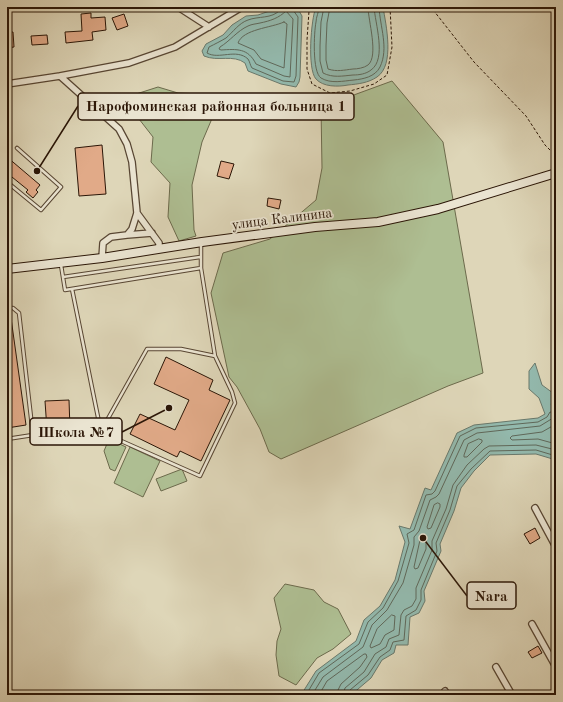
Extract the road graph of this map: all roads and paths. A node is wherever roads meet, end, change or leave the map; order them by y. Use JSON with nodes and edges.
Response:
{"nodes":[{"id":1,"x":178,"y":7,"type":"edge"},
{"id":2,"x":242,"y":7,"type":"edge"},
{"id":3,"x":308,"y":7,"type":"edge"},
{"id":4,"x":311,"y":7,"type":"edge"},
{"id":5,"x":390,"y":7,"type":"edge"},
{"id":6,"x":429,"y":7,"type":"edge"},
{"id":7,"x":309,"y":11,"type":"junction"},
{"id":8,"x":209,"y":27,"type":"junction"},
{"id":9,"x":60,"y":76,"type":"junction"},
{"id":10,"x":7,"y":84,"type":"edge"},
{"id":11,"x":17,"y":148,"type":"dead end"},
{"id":12,"x":556,"y":156,"type":"edge"},
{"id":13,"x":556,"y":173,"type":"edge"},
{"id":14,"x":7,"y":182,"type":"edge"},
{"id":15,"x":137,"y":213,"type":"junction"},
{"id":16,"x":152,"y":233,"type":"junction"},
{"id":17,"x":127,"y":235,"type":"junction"},
{"id":18,"x":202,"y":242,"type":"junction"},
{"id":19,"x":159,"y":249,"type":"junction"},
{"id":20,"x":200,"y":257,"type":"junction"},
{"id":21,"x":102,"y":258,"type":"junction"},
{"id":22,"x":61,"y":263,"type":"junction"},
{"id":23,"x":201,"y":268,"type":"junction"},
{"id":24,"x":7,"y":269,"type":"edge"},
{"id":25,"x":63,"y":277,"type":"junction"},
{"id":26,"x":72,"y":289,"type":"junction"},
{"id":27,"x":7,"y":308,"type":"edge"},
{"id":28,"x":215,"y":356,"type":"junction"},
{"id":29,"x":101,"y":432,"type":"junction"},
{"id":30,"x":7,"y":439,"type":"edge"},
{"id":31,"x":535,"y":508,"type":"dead end"},
{"id":32,"x":556,"y":547,"type":"edge"},
{"id":33,"x":532,"y":624,"type":"dead end"},
{"id":34,"x":496,"y":667,"type":"dead end"},
{"id":35,"x":556,"y":667,"type":"edge"},
{"id":36,"x":512,"y":695,"type":"edge"}],
"edges":[{"from":1,"to":8,"type":"street"},
{"from":2,"to":8,"type":"street"},
{"from":3,"to":7,"type":"path"},
{"from":4,"to":7,"type":"path"},
{"from":5,"to":7,"type":"path"},
{"from":6,"to":12,"type":"path"},
{"from":8,"to":9,"type":"street"},
{"from":9,"to":10,"type":"street"},
{"from":9,"to":15,"type":"street"},
{"from":11,"to":14,"type":"lane"},
{"from":13,"to":18,"type":"street","name":"улица Калинина"},
{"from":15,"to":16,"type":"street"},
{"from":15,"to":17,"type":"street"},
{"from":16,"to":17,"type":"street"},
{"from":16,"to":19,"type":"street"},
{"from":17,"to":21,"type":"street"},
{"from":18,"to":19,"type":"street","name":"улица Калинина"},
{"from":18,"to":20,"type":"lane"},
{"from":19,"to":21,"type":"street","name":"улица Калинина"},
{"from":20,"to":23,"type":"lane"},
{"from":20,"to":25,"type":"lane"},
{"from":21,"to":22,"type":"street","name":"улица Калинина"},
{"from":22,"to":24,"type":"street","name":"улица Калинина"},
{"from":22,"to":25,"type":"lane"},
{"from":23,"to":26,"type":"lane"},
{"from":23,"to":28,"type":"lane"},
{"from":25,"to":26,"type":"lane"},
{"from":26,"to":29,"type":"lane"},
{"from":27,"to":30,"type":"lane"},
{"from":28,"to":29,"type":"lane"},
{"from":28,"to":29,"type":"lane"},
{"from":31,"to":32,"type":"street"},
{"from":33,"to":35,"type":"street"},
{"from":34,"to":36,"type":"street"}]}
